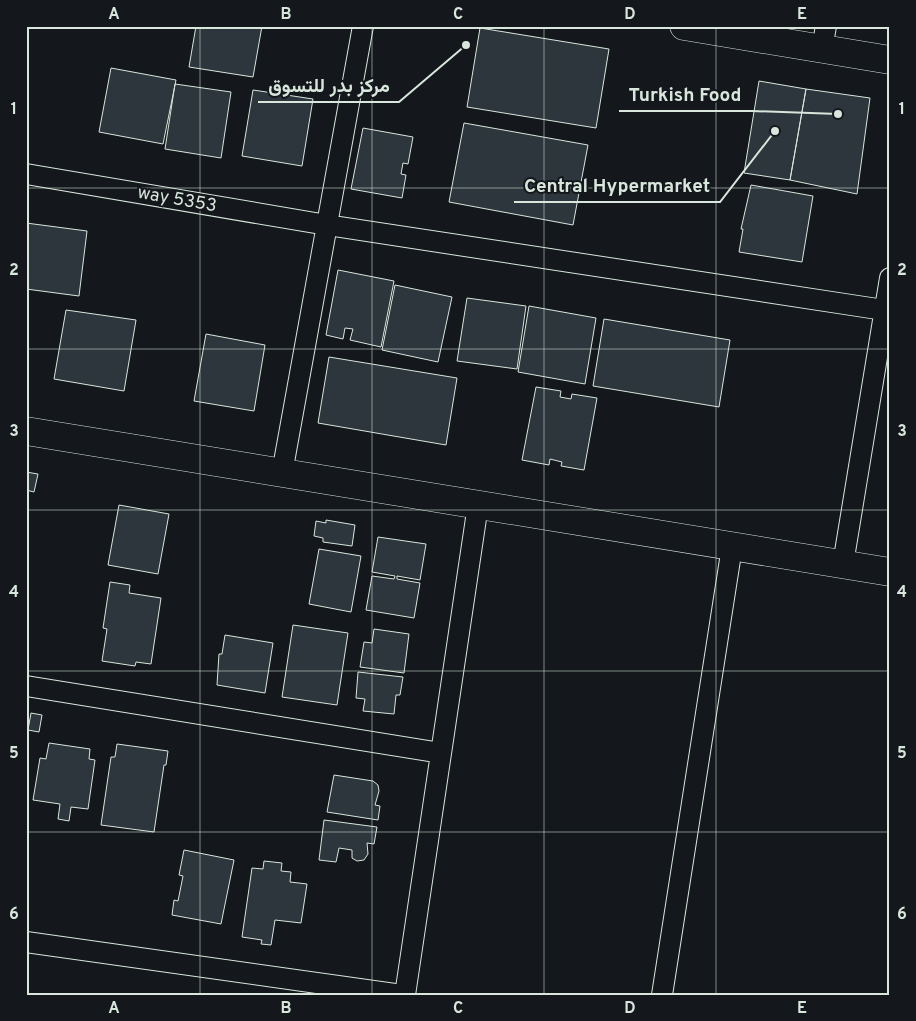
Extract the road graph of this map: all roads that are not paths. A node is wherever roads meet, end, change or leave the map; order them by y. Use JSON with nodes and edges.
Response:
{"nodes":[{"id":1,"x":363,"y":26,"type":"edge"},
{"id":2,"x":684,"y":26,"type":"edge"},
{"id":3,"x":824,"y":38,"type":"edge"},
{"id":4,"x":890,"y":60,"type":"edge"},
{"id":5,"x":26,"y":174,"type":"edge"},
{"id":6,"x":327,"y":225,"type":"junction"},
{"id":7,"x":890,"y":278,"type":"edge"},
{"id":8,"x":884,"y":310,"type":"junction"},
{"id":9,"x":26,"y":431,"type":"edge"},
{"id":10,"x":282,"y":473,"type":"junction"},
{"id":11,"x":478,"y":505,"type":"junction"},
{"id":12,"x":732,"y":547,"type":"junction"},
{"id":13,"x":843,"y":564,"type":"junction"},
{"id":14,"x":890,"y":572,"type":"edge"},
{"id":15,"x":26,"y":686,"type":"edge"},
{"id":16,"x":441,"y":753,"type":"junction"},
{"id":17,"x":26,"y":942,"type":"edge"},
{"id":18,"x":403,"y":995,"type":"edge"},
{"id":19,"x":662,"y":995,"type":"edge"}],
"edges":[{"from":1,"to":6,"type":"street"},
{"from":2,"to":3,"type":"street"},
{"from":3,"to":4,"type":"street"},
{"from":5,"to":6,"type":"street","name":"way 5353"},
{"from":6,"to":8,"type":"street","name":"way 5353"},
{"from":6,"to":10,"type":"street"},
{"from":7,"to":8,"type":"street"},
{"from":8,"to":13,"type":"street"},
{"from":9,"to":10,"type":"street"},
{"from":10,"to":11,"type":"street"},
{"from":11,"to":12,"type":"street"},
{"from":11,"to":16,"type":"street"},
{"from":12,"to":13,"type":"street"},
{"from":12,"to":19,"type":"street"},
{"from":13,"to":14,"type":"street"},
{"from":15,"to":16,"type":"street"},
{"from":16,"to":18,"type":"street"},
{"from":17,"to":18,"type":"street"}]}
